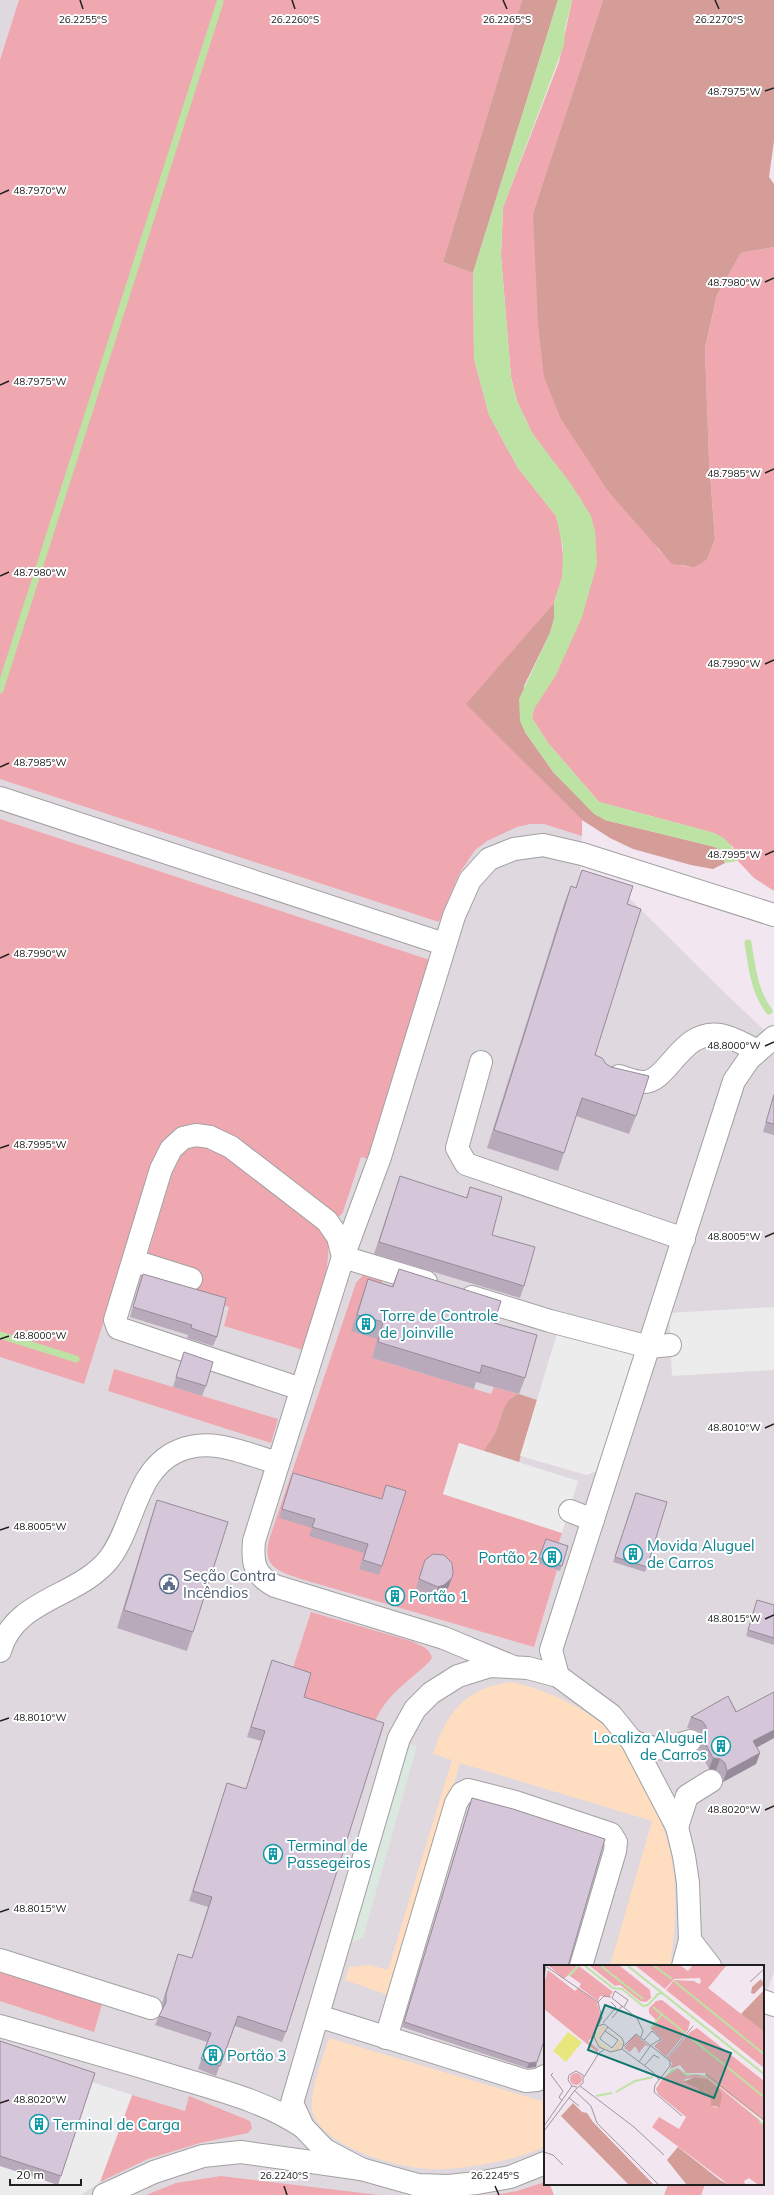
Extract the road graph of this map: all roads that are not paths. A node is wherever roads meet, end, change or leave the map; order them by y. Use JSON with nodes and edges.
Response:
{"nodes":[{"id":1,"x":0,"y":798,"type":"edge"},
{"id":2,"x":774,"y":915,"type":"edge"},
{"id":3,"x":444,"y":944,"type":"junction"},
{"id":4,"x":774,"y":1037,"type":"edge"},
{"id":5,"x":758,"y":1051,"type":"junction"},
{"id":6,"x":481,"y":1062,"type":"dead end"},
{"id":7,"x":608,"y":1073,"type":"edge"},
{"id":8,"x":684,"y":1239,"type":"junction"},
{"id":9,"x":343,"y":1257,"type":"junction"},
{"id":10,"x":134,"y":1261,"type":"junction"},
{"id":11,"x":191,"y":1279,"type":"dead end"},
{"id":12,"x":660,"y":1346,"type":"junction"},
{"id":13,"x":301,"y":1389,"type":"junction"},
{"id":14,"x":278,"y":1463,"type":"junction"},
{"id":15,"x":570,"y":1511,"type":"dead end"},
{"id":16,"x":593,"y":1520,"type":"junction"},
{"id":17,"x":552,"y":1650,"type":"junction"},
{"id":18,"x":0,"y":1651,"type":"edge"},
{"id":19,"x":519,"y":1667,"type":"junction"},
{"id":20,"x":558,"y":1676,"type":"junction"},
{"id":21,"x":632,"y":1741,"type":"junction"},
{"id":22,"x":690,"y":1741,"type":"dead end"},
{"id":23,"x":711,"y":1781,"type":"dead end"},
{"id":24,"x":677,"y":1827,"type":"junction"},
{"id":25,"x":690,"y":1940,"type":"junction"},
{"id":26,"x":0,"y":1960,"type":"edge"},
{"id":27,"x":581,"y":1965,"type":"edge"},
{"id":28,"x":683,"y":1965,"type":"edge"},
{"id":29,"x":709,"y":1965,"type":"edge"},
{"id":30,"x":151,"y":2008,"type":"dead end"},
{"id":31,"x":318,"y":2016,"type":"junction"},
{"id":32,"x":0,"y":2026,"type":"edge"},
{"id":33,"x":386,"y":2038,"type":"junction"},
{"id":34,"x":544,"y":2077,"type":"edge"},
{"id":35,"x":303,"y":2127,"type":"junction"},
{"id":36,"x":544,"y":2165,"type":"edge"},
{"id":37,"x":361,"y":2169,"type":"junction"},
{"id":38,"x":104,"y":2195,"type":"edge"}],
"edges":[{"from":1,"to":3,"type":"street"},
{"from":2,"to":3,"type":"street"},
{"from":3,"to":9,"type":"street"},
{"from":4,"to":5,"type":"street"},
{"from":5,"to":7,"type":"street"},
{"from":5,"to":8,"type":"street"},
{"from":6,"to":8,"type":"street"},
{"from":8,"to":12,"type":"street"},
{"from":9,"to":10,"type":"street"},
{"from":9,"to":12,"type":"street"},
{"from":9,"to":13,"type":"street"},
{"from":10,"to":11,"type":"street"},
{"from":10,"to":13,"type":"street"},
{"from":12,"to":16,"type":"street"},
{"from":13,"to":14,"type":"street"},
{"from":14,"to":18,"type":"street"},
{"from":14,"to":19,"type":"street"},
{"from":15,"to":16,"type":"street"},
{"from":16,"to":17,"type":"street"},
{"from":17,"to":19,"type":"street"},
{"from":17,"to":20,"type":"street"},
{"from":19,"to":20,"type":"street"},
{"from":19,"to":31,"type":"street"},
{"from":20,"to":21,"type":"street"},
{"from":21,"to":22,"type":"street"},
{"from":21,"to":24,"type":"street"},
{"from":23,"to":24,"type":"street"},
{"from":24,"to":25,"type":"street"},
{"from":25,"to":28,"type":"street"},
{"from":25,"to":29,"type":"street"},
{"from":26,"to":30,"type":"street"},
{"from":27,"to":33,"type":"street"},
{"from":31,"to":33,"type":"street"},
{"from":31,"to":35,"type":"street"},
{"from":32,"to":35,"type":"street"},
{"from":33,"to":34,"type":"street"},
{"from":35,"to":37,"type":"street"},
{"from":36,"to":37,"type":"street"},
{"from":37,"to":38,"type":"street"}]}
